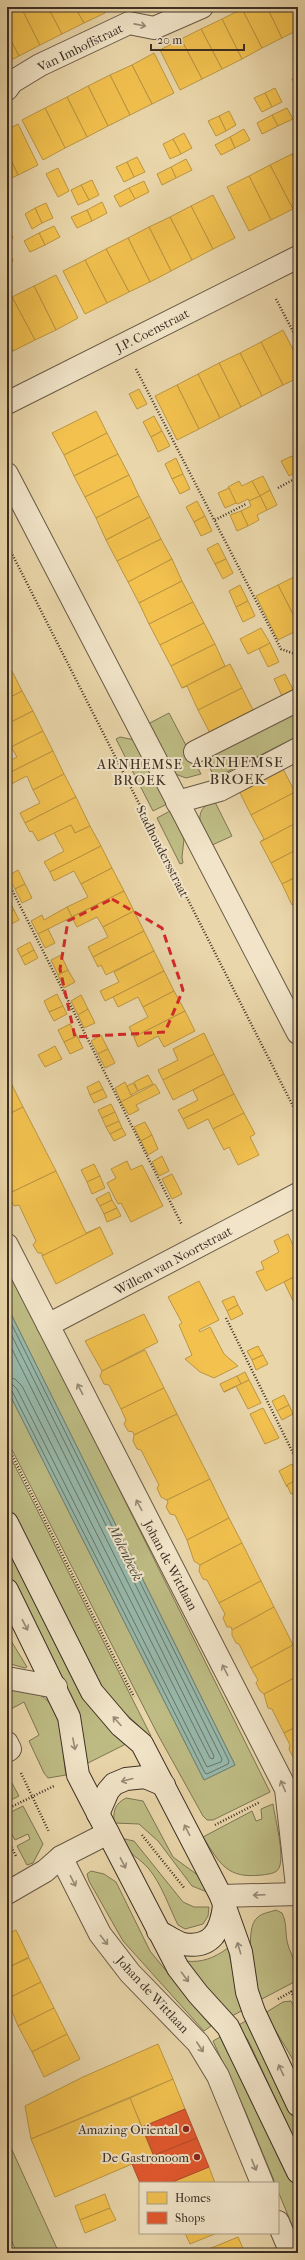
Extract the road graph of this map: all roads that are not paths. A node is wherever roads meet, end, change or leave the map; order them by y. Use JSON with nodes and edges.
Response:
{"nodes":[{"id":1,"x":202,"y":7,"type":"edge"},
{"id":2,"x":7,"y":89,"type":"edge"},
{"id":3,"x":298,"y":257,"type":"edge"},
{"id":4,"x":7,"y":403,"type":"edge"},
{"id":5,"x":7,"y":474,"type":"edge"},
{"id":6,"x":298,"y":700,"type":"edge"},
{"id":7,"x":298,"y":749,"type":"edge"},
{"id":8,"x":195,"y":752,"type":"dead end"},
{"id":9,"x":177,"y":802,"type":"junction"},
{"id":10,"x":298,"y":1033,"type":"edge"},
{"id":11,"x":298,"y":1194,"type":"edge"},
{"id":12,"x":7,"y":1245,"type":"edge"},
{"id":13,"x":48,"y":1325,"type":"junction"},
{"id":14,"x":7,"y":1523,"type":"edge"},
{"id":15,"x":7,"y":1590,"type":"edge"},
{"id":16,"x":7,"y":1678,"type":"edge"},
{"id":17,"x":56,"y":1687,"type":"junction"},
{"id":18,"x":164,"y":1785,"type":"junction"},
{"id":19,"x":98,"y":1814,"type":"junction"},
{"id":20,"x":108,"y":1833,"type":"junction"},
{"id":21,"x":61,"y":1857,"type":"junction"},
{"id":22,"x":7,"y":1893,"type":"edge"},
{"id":23,"x":298,"y":1894,"type":"edge"},
{"id":24,"x":222,"y":1901,"type":"junction"},
{"id":25,"x":158,"y":1931,"type":"junction"},
{"id":26,"x":298,"y":2105,"type":"edge"},
{"id":27,"x":298,"y":2172,"type":"edge"},
{"id":28,"x":262,"y":2182,"type":"edge"},
{"id":29,"x":279,"y":2224,"type":"edge"},
{"id":30,"x":291,"y":2253,"type":"edge"}],
"edges":[{"from":2,"to":1,"type":"street","name":"Van Imhoffstraat","one_way":true},
{"from":3,"to":4,"type":"street","name":"J.P. Coenstraat"},
{"from":5,"to":9,"type":"street"},
{"from":6,"to":8,"type":"street"},
{"from":7,"to":9,"type":"street"},
{"from":9,"to":10,"type":"street"},
{"from":11,"to":13,"type":"street","name":"Willem van Noortstraat"},
{"from":12,"to":13,"type":"street","name":"Johan de Wittlaan"},
{"from":23,"to":13,"type":"street","name":"Johan de Wittlaan","one_way":true},
{"from":18,"to":14,"type":"street","one_way":true},
{"from":15,"to":17,"type":"street","one_way":true},
{"from":16,"to":17,"type":"street"},
{"from":17,"to":19,"type":"street","one_way":true},
{"from":18,"to":19,"type":"street","one_way":true},
{"from":24,"to":18,"type":"street","one_way":true},
{"from":19,"to":20,"type":"street"},
{"from":20,"to":21,"type":"street"},
{"from":20,"to":25,"type":"street","one_way":true},
{"from":21,"to":22,"type":"street"},
{"from":21,"to":28,"type":"street","name":"Johan de Wittlaan","one_way":true},
{"from":23,"to":24,"type":"street","one_way":true},
{"from":24,"to":25,"type":"street"},
{"from":26,"to":24,"type":"street","one_way":true},
{"from":25,"to":27,"type":"street","one_way":true},
{"from":29,"to":30,"type":"street"}]}
